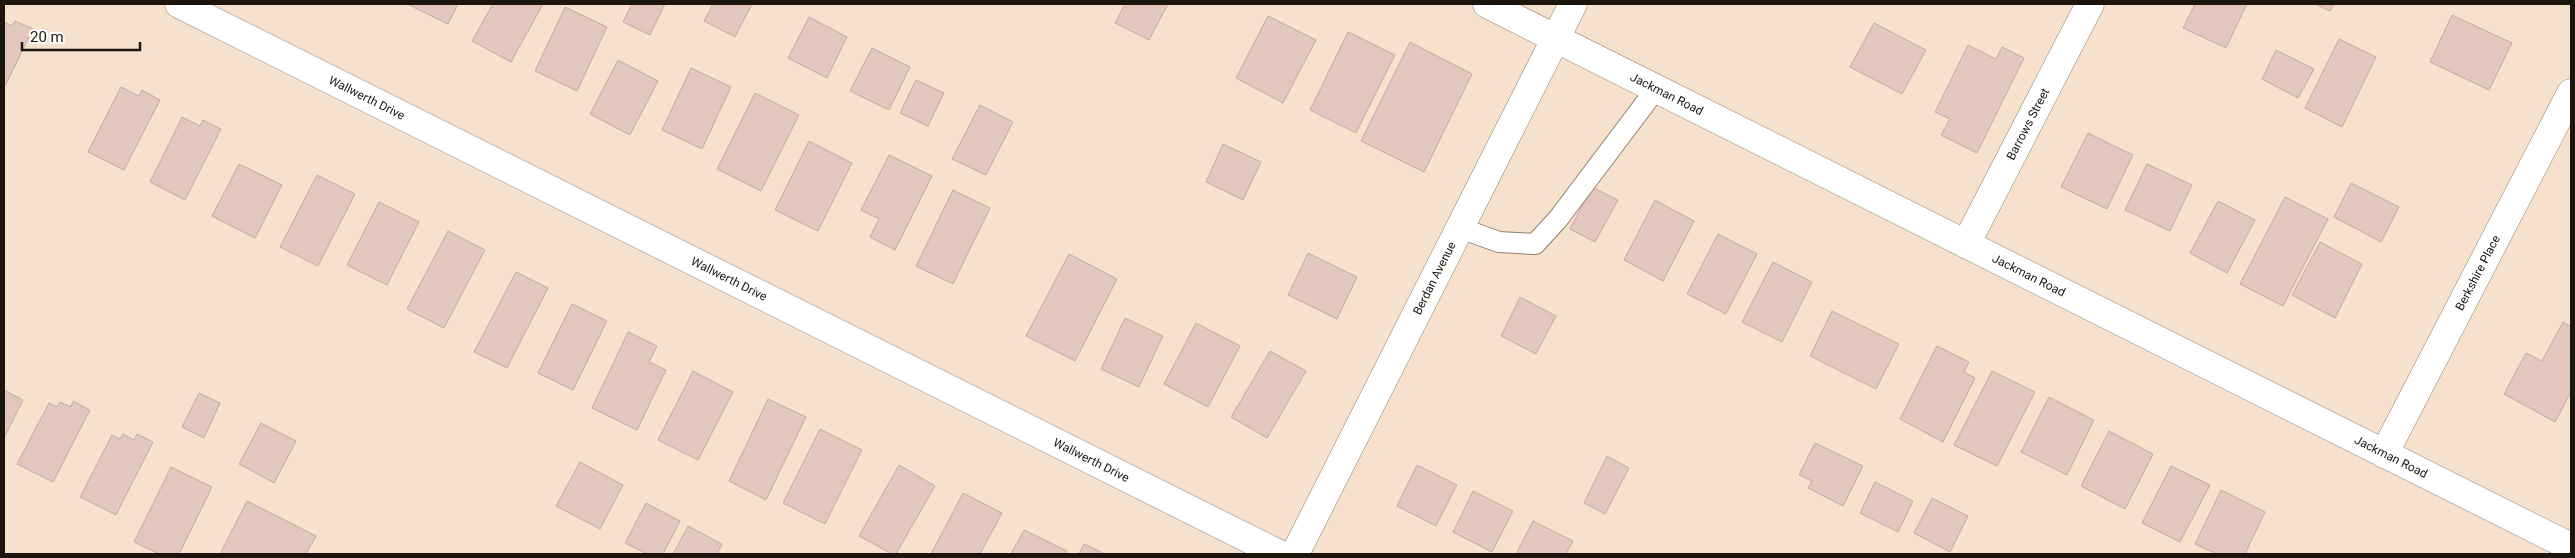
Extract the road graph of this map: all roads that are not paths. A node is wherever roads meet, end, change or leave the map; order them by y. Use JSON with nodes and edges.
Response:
{"nodes":[{"id":1,"x":179,"y":4,"type":"edge"},
{"id":2,"x":1487,"y":4,"type":"edge"},
{"id":3,"x":1573,"y":4,"type":"edge"},
{"id":4,"x":2090,"y":4,"type":"edge"},
{"id":5,"x":1556,"y":38,"type":"junction"},
{"id":6,"x":1656,"y":89,"type":"junction"},
{"id":7,"x":2571,"y":93,"type":"edge"},
{"id":8,"x":1460,"y":228,"type":"junction"},
{"id":9,"x":1966,"y":244,"type":"junction"},
{"id":10,"x":2384,"y":454,"type":"junction"},
{"id":11,"x":2571,"y":547,"type":"edge"},
{"id":12,"x":1279,"y":554,"type":"edge"},
{"id":13,"x":1295,"y":554,"type":"edge"}],
"edges":[{"from":1,"to":12,"type":"street","name":"Wallwerth Drive"},
{"from":2,"to":5,"type":"street","name":"Jackman Road"},
{"from":3,"to":5,"type":"street","name":"Berdan Avenue"},
{"from":4,"to":9,"type":"street","name":"Barrows Street"},
{"from":5,"to":6,"type":"street","name":"Jackman Road"},
{"from":5,"to":8,"type":"street","name":"Berdan Avenue"},
{"from":6,"to":8,"type":"lane"},
{"from":6,"to":9,"type":"street","name":"Jackman Road"},
{"from":7,"to":10,"type":"street","name":"Berkshire Place"},
{"from":8,"to":13,"type":"street","name":"Berdan Avenue"},
{"from":9,"to":10,"type":"street","name":"Jackman Road"},
{"from":10,"to":11,"type":"street","name":"Jackman Road"}]}
